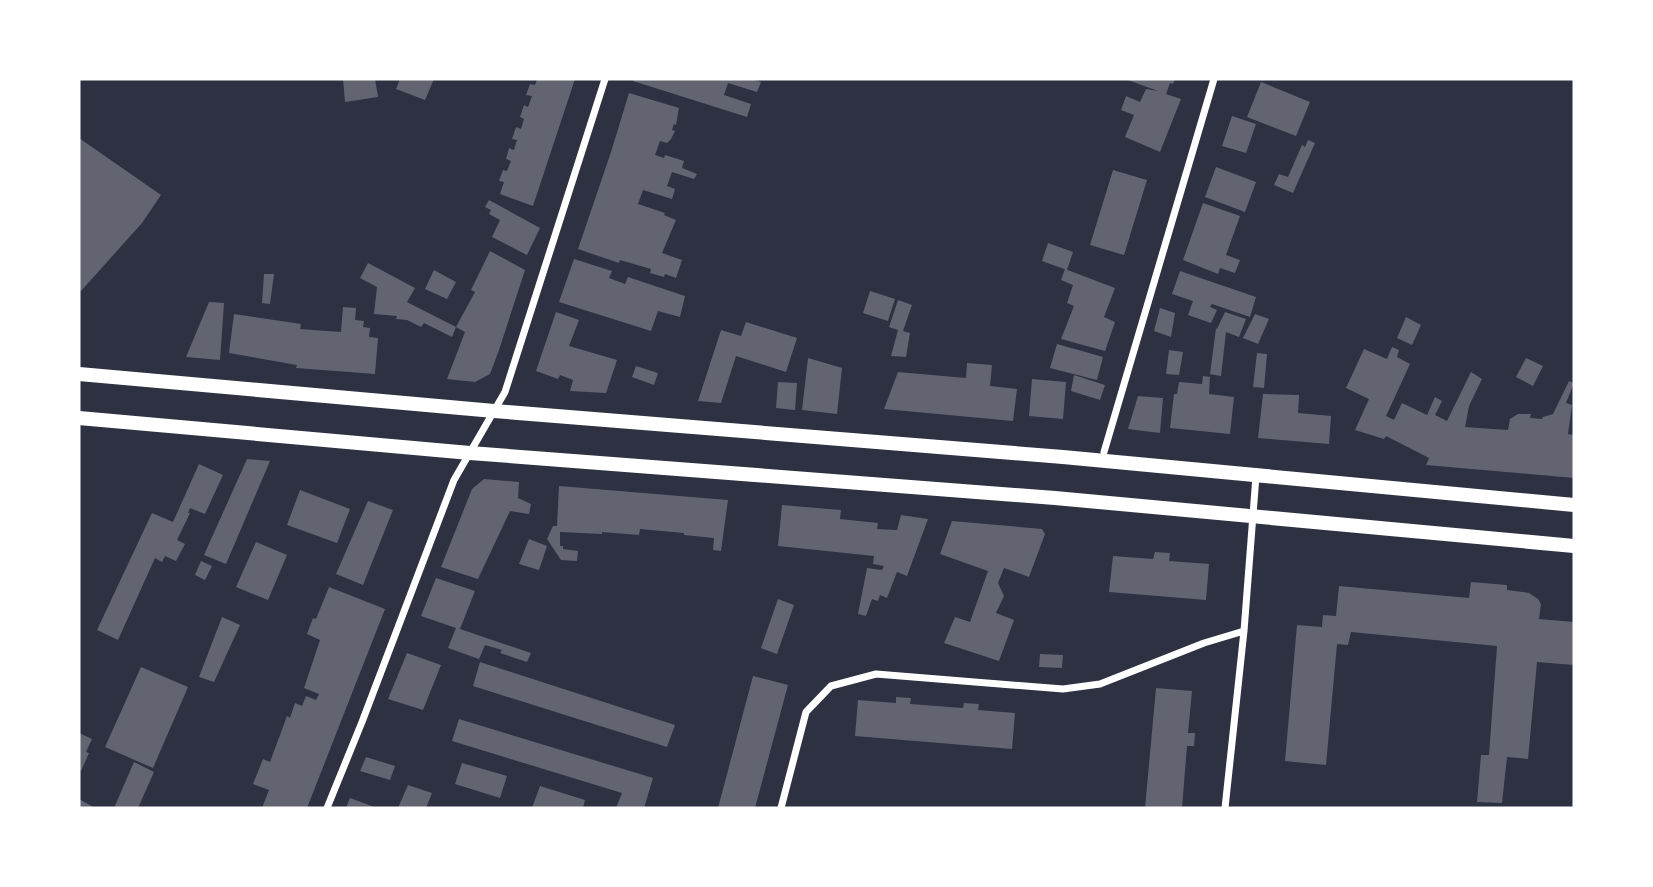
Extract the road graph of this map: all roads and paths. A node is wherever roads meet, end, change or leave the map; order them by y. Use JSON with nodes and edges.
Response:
{"nodes":[{"id":1,"x":605,"y":79,"type":"edge"},
{"id":2,"x":1214,"y":79,"type":"edge"},
{"id":3,"x":79,"y":374,"type":"edge"},
{"id":4,"x":494,"y":411,"type":"junction"},
{"id":5,"x":79,"y":418,"type":"edge"},
{"id":6,"x":1104,"y":452,"type":"dead end"},
{"id":7,"x":470,"y":453,"type":"junction"},
{"id":8,"x":1256,"y":476,"type":"junction"},
{"id":9,"x":1574,"y":505,"type":"edge"},
{"id":10,"x":1253,"y":517,"type":"junction"},
{"id":11,"x":1574,"y":546,"type":"edge"},
{"id":12,"x":1244,"y":631,"type":"junction"},
{"id":13,"x":327,"y":808,"type":"edge"},
{"id":14,"x":781,"y":808,"type":"edge"},
{"id":15,"x":1225,"y":808,"type":"edge"}],
"edges":[{"from":1,"to":4,"type":"street"},
{"from":2,"to":6,"type":"street"},
{"from":3,"to":4,"type":"main road"},
{"from":4,"to":7,"type":"street"},
{"from":4,"to":8,"type":"main road"},
{"from":5,"to":7,"type":"main road"},
{"from":7,"to":10,"type":"main road"},
{"from":7,"to":13,"type":"street"},
{"from":8,"to":9,"type":"main road"},
{"from":8,"to":10,"type":"street"},
{"from":10,"to":11,"type":"main road"},
{"from":10,"to":12,"type":"street"},
{"from":12,"to":14,"type":"street"},
{"from":12,"to":15,"type":"street"}]}
